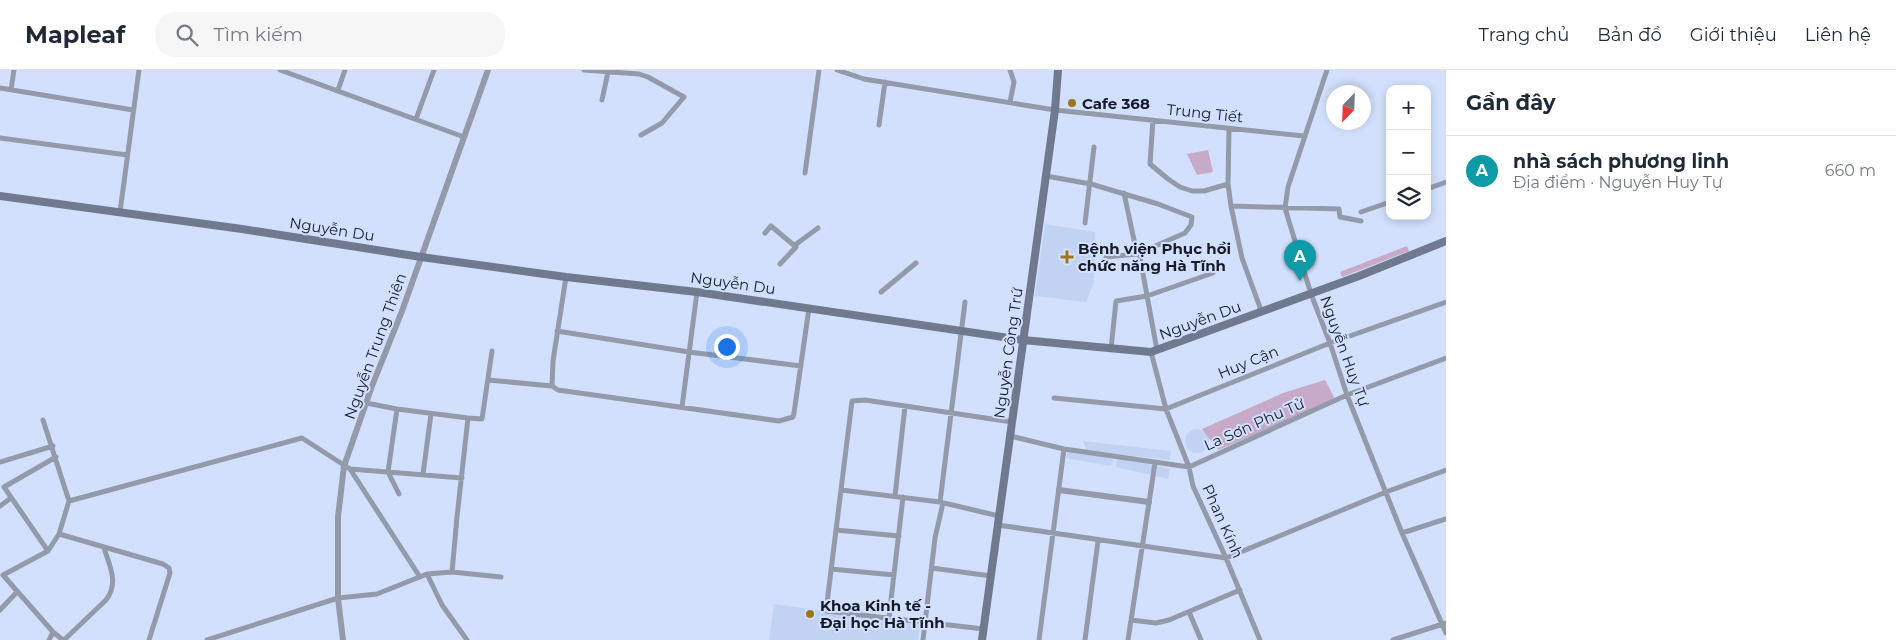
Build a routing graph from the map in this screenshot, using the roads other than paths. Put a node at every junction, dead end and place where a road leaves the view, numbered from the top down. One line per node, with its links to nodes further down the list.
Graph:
1 (14, 70): 16 (street)
2 (138, 70): 20 (street)
3 (280, 70): 17 (street)
4 (345, 70): 17 (street)
5 (434, 70): 22 (street)
6 (488, 70): 28 (street, Nguyễn Trung Thiên)
7 (584, 70): 13 (street)
8 (819, 70): 32 (street)
9 (838, 70): 14 (street, Trung Tiết)
10 (1010, 70): 19 (street)
11 (1058, 70): 21 (main road, Nguyễn Công Trứ)
12 (1328, 70): 27 (street, Nguyễn Huy Tự)
13 (608, 72): 18 (street); 26 (street)
14 (885, 82): 19 (street, Trung Tiết); 24 (street)
15 (0, 88): 16 (street)
16 (11, 90): 20 (street)
17 (338, 90): 22 (street)
18 (602, 100)
19 (1010, 102): 21 (street, Trung Tiết)
20 (133, 110): 31 (street)
21 (1055, 110): 23 (street, Trung Tiết); 33 (main road, Nguyễn Công Trứ)
22 (416, 118): 28 (street)
23 (1153, 120): 25 (street, Trung Tiết); 36 (street)
24 (879, 125)
25 (1229, 128): 27 (street, Trung Tiết); 36 (street)
26 (641, 135)
27 (1304, 136): 42 (street, Nguyễn Huy Tự)
28 (464, 137): 52 (street, Nguyễn Trung Thiên)
29 (0, 138): 31 (street)
30 (1094, 147): 35 (street)
31 (127, 155): 43 (street)
32 (805, 174)
33 (1046, 176): 35 (street); 68 (main road, Nguyễn Công Trứ)
34 (1446, 182): 37 (street)
35 (1091, 184): 38 (street); 46 (street)
36 (1228, 184): 41 (street)
37 (1431, 188)
38 (1124, 193): 51 (street, Phan Kính); 51 (street)
39 (0, 196): 43 (main road, Nguyễn Du)
40 (1386, 203): 44 (street)
41 (1231, 206): 42 (street); 65 (street)
42 (1285, 208): 45 (street); 60 (street, Nguyễn Huy Tự)
43 (120, 212): 52 (main road, Nguyễn Du)
44 (1361, 212)
45 (1361, 221)
46 (1085, 224)
47 (818, 228): 50 (street)
48 (765, 232): 50 (street)
49 (1446, 241): 60 (main road, Nguyễn Du)
50 (795, 244): 55 (street)
51 (1138, 253): 53 (street); 61 (street, Phan Kính)
52 (420, 257): 57 (main road, Nguyễn Du); 80 (street, Nguyễn Trung Thiên)
53 (1106, 257)
54 (916, 263): 59 (street)
55 (780, 264)
56 (1213, 273): 61 (street)
57 (566, 277): 58 (main road, Nguyễn Du); 67 (street)
58 (697, 292): 64 (main road, Nguyễn Du); 73 (street)
59 (881, 292)
60 (1311, 294): 65 (main road, Nguyễn Du); 69 (street, Nguyễn Huy Tự)
61 (1147, 296): 70 (street); 72 (street, Phan Kính)
62 (964, 302): 66 (street)
63 (1446, 302): 69 (street, Huy Cận)
64 (809, 308): 66 (main road, Nguyễn Du); 75 (street)
65 (1262, 313): 72 (main road, Nguyễn Du)
66 (960, 331): 68 (main road, Nguyễn Du); 85 (street)
67 (557, 332): 73 (street); 77 (street)
68 (1023, 340): 70 (main road, Nguyễn Du); 89 (main road, Nguyễn Công Trứ)
69 (1330, 343): 78 (street, Nguyễn Huy Tự); 84 (street, Huy Cận)
70 (1111, 349): 72 (main road, Nguyễn Du)
71 (492, 351): 76 (street)
72 (1154, 351): 84 (street, Phan Kính)
73 (689, 352): 75 (street); 82 (street)
74 (1446, 358): 78 (street, La Sơn Phu Tử)
75 (801, 366): 82 (street)
76 (488, 380): 77 (street); 87 (street)
77 (552, 386): 82 (street)
78 (1347, 396): 96 (street, La Sơn Phu Tử); 104 (street, Nguyễn Huy Tự)
79 (1054, 398): 84 (street, Huy Cận)
80 (366, 403): 83 (street); 97 (street, Nguyễn Trung Thiên)
81 (905, 406): 85 (street); 102 (street); 106 (street)
82 (682, 407)
83 (397, 409): 86 (street); 99 (street)
84 (1166, 409): 96 (street, Phan Kính)
85 (952, 413): 89 (street); 111 (street)
86 (431, 414): 87 (street); 100 (street)
87 (468, 418): 101 (street)
88 (43, 420): 91 (street)
89 (1012, 422): 90 (main road, Nguyễn Công Trứ)
90 (1010, 436): 92 (street); 113 (main road, Nguyễn Công Trứ)
91 (53, 446): 93 (street); 94 (street)
92 (1064, 449): 95 (street); 103 (street)
93 (56, 457): 108 (street); 109 (street)
94 (0, 462)
95 (1155, 463): 96 (street); 110 (street)
96 (1189, 467): 125 (street, Phan Kính)
97 (347, 468): 99 (street); 109 (street); 133 (street); 137 (street, Nguyễn Trung Thiên)
98 (1446, 470): 104 (street)
99 (388, 472): 100 (street); 105 (street)
100 (423, 474): 101 (street)
101 (462, 478): 128 (street)
102 (841, 490): 106 (street); 116 (street)
103 (1059, 490): 110 (street); 118 (street)
104 (1386, 492): 117 (street, Nguyễn Huy Tự); 125 (street)
105 (399, 494)
106 (895, 496): 107 (street)
107 (903, 497): 111 (street); 120 (street)
108 (11, 498): 112 (street); 124 (street)
109 (69, 501): 119 (street)
110 (1149, 502): 122 (street)
111 (941, 503): 113 (street); 126 (street)
112 (0, 506)
113 (999, 516): 115 (main road, Nguyễn Công Trứ)
114 (1446, 520): 117 (street)
115 (998, 525): 118 (street); 132 (main road, Nguyễn Công Trứ)
116 (836, 530): 120 (street); 127 (street)
117 (1402, 532): 143 (street, Nguyễn Huy Tự)
118 (1053, 533): 121 (street); 156 (street)
119 (59, 534): 123 (street); 124 (street)
120 (898, 536): 131 (street)
121 (1098, 540): 122 (street); 157 (street)
122 (1142, 546): 125 (street); 141 (street)
123 (104, 548): 149 (street); 150 (street)
124 (48, 551): 129 (street)
125 (1226, 558): 135 (street, Phan Kính)
126 (932, 568): 132 (street); 142 (street)
127 (831, 569): 131 (street); 140 (street)
128 (452, 572): 130 (street); 134 (street)
129 (1, 574): 136 (street)
130 (427, 574): 133 (street); 153 (street)
131 (894, 576): 140 (street)
132 (991, 576): 144 (main road, Nguyễn Công Trứ)
133 (420, 577): 137 (street)
134 (501, 577)
135 (1240, 590): 139 (street); 160 (street, Phan Kính)
136 (17, 592): 138 (street); 145 (street)
137 (338, 598): 147 (street); 152 (street, Nguyễn Trung Thiên)
138 (0, 610)
139 (1189, 612): 141 (street); 159 (street)
140 (889, 617): 142 (street)
141 (1131, 620): 158 (street)
142 (925, 622): 144 (street); 154 (street)
143 (1444, 624): 146 (street, Nguyễn Huy Tự); 161 (street)
144 (984, 629): 155 (main road, Nguyễn Công Trứ)
145 (53, 632): 148 (street); 149 (street)
146 (1446, 633)
147 (218, 638): 151 (street)
148 (49, 640)
149 (63, 640)
150 (149, 640)
151 (206, 640)
152 (343, 640)
153 (467, 640)
154 (924, 640)
155 (982, 640)
156 (1039, 640)
157 (1085, 640)
158 (1128, 640)
159 (1201, 640)
160 (1260, 640)
161 (1393, 640)

